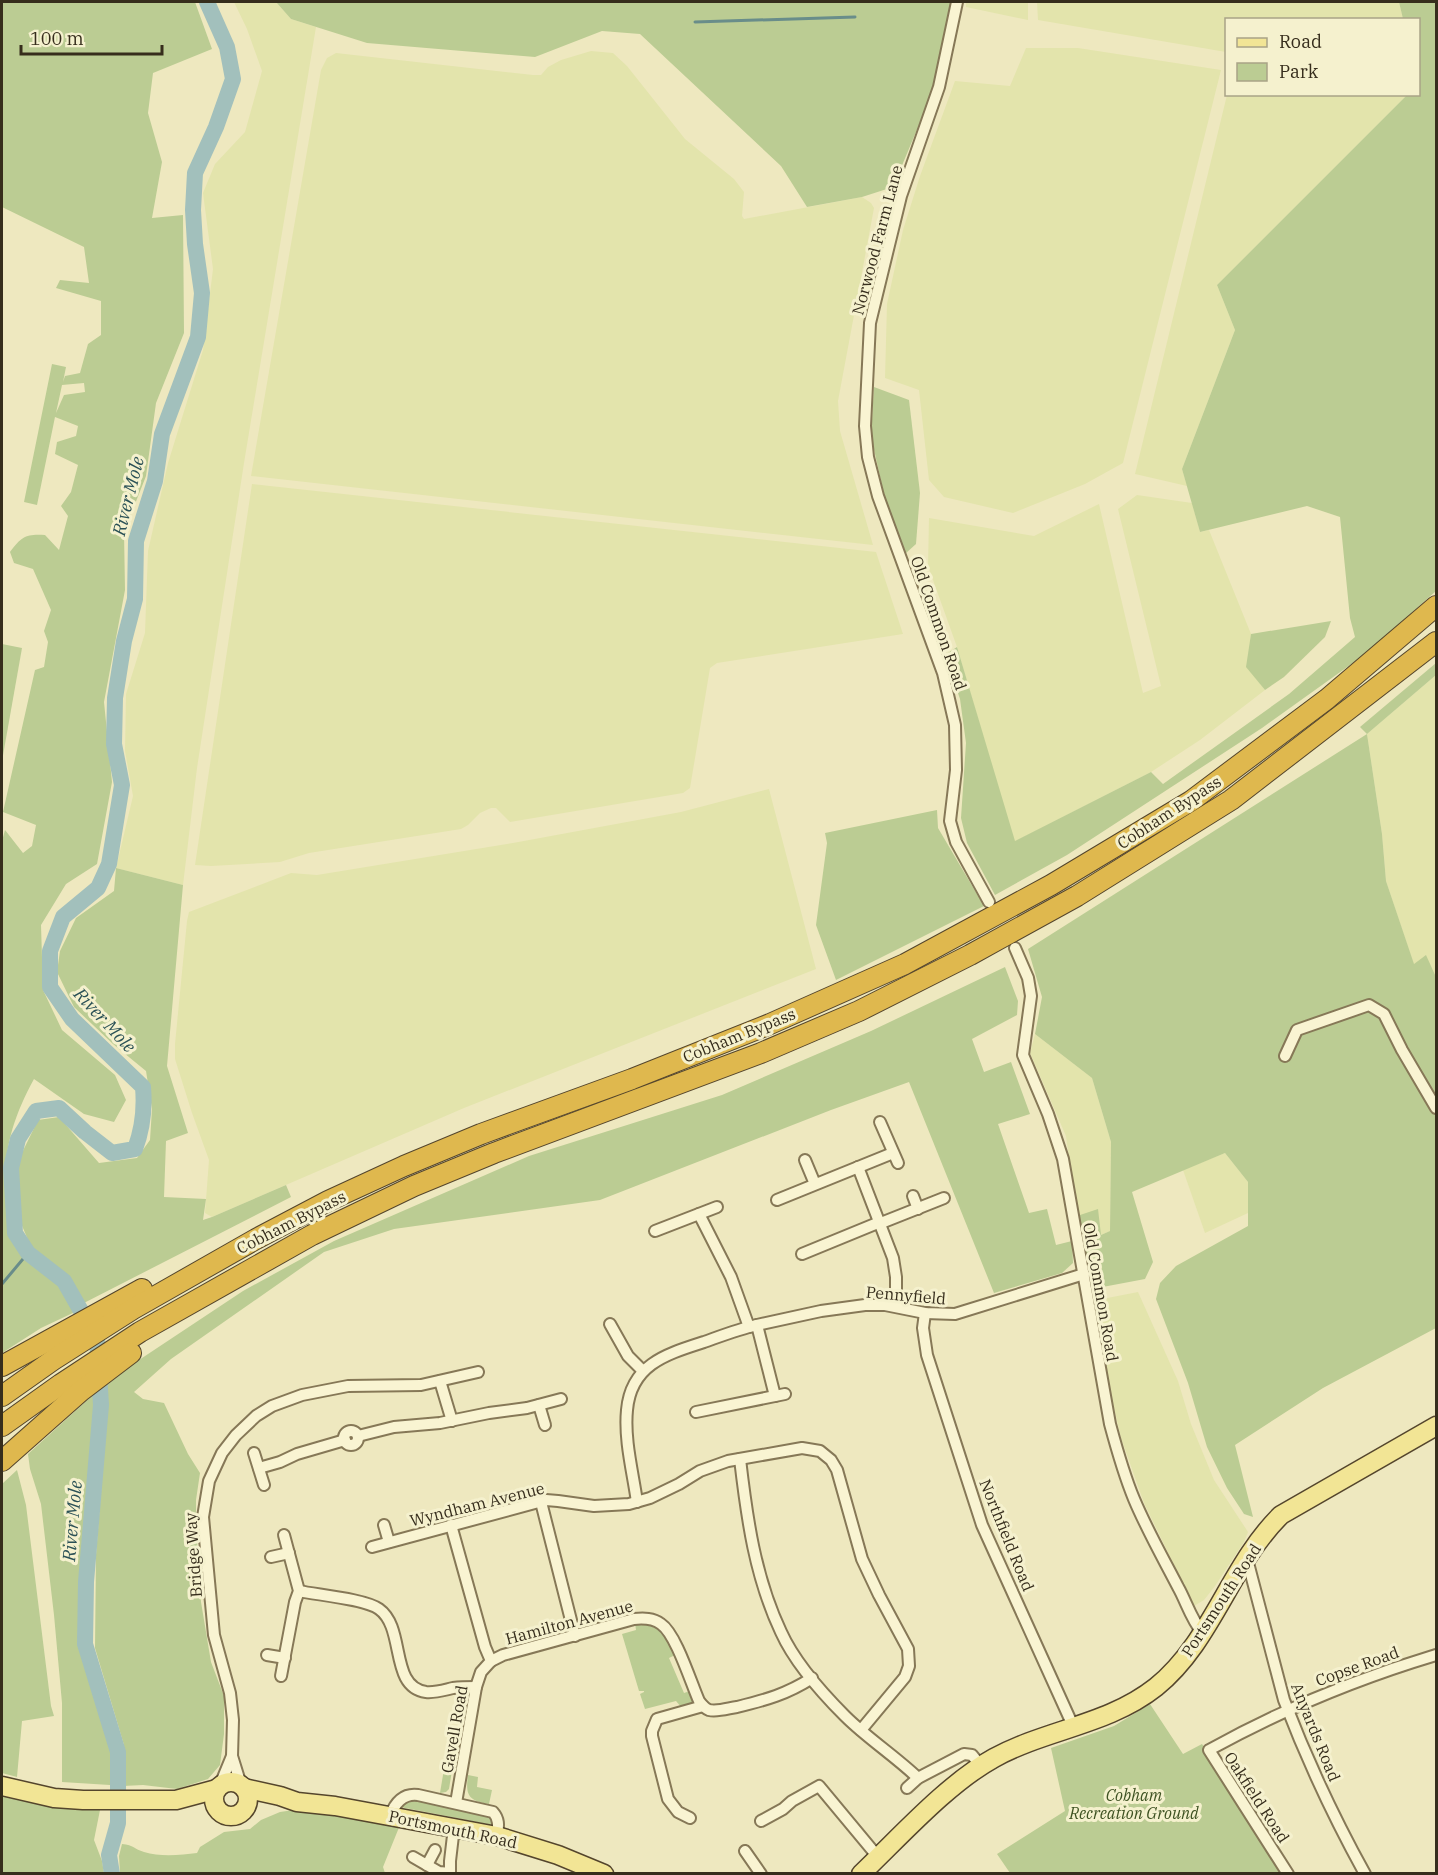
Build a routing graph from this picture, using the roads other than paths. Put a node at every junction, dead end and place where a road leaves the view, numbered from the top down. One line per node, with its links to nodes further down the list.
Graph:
1 (957, 2): 2 (street, Norwood Farm Lane)
2 (868, 457): 5 (street, Old Common Road)
3 (1437, 606): 25 (highway, Cobham Bypass)
4 (1437, 642): 30 (highway, Cobham Bypass)
5 (989, 902)
6 (1015, 948): 24 (street, Old Common Road)
7 (1285, 1056): 8 (street)
8 (1437, 1108)
9 (880, 1122): 10 (street)
10 (893, 1153): 12 (street); 13 (street)
11 (805, 1160): 14 (street)
12 (898, 1164)
13 (858, 1167): 14 (street); 21 (street)
14 (815, 1184): 17 (street)
15 (913, 1196): 19 (street)
16 (944, 1198): 19 (street)
17 (777, 1200)
18 (717, 1207): 20 (street)
19 (918, 1209): 21 (street)
20 (699, 1214): 22 (street); 29 (street)
21 (880, 1223): 23 (street); 26 (street)
22 (655, 1231)
23 (802, 1254)
24 (1084, 1275): 27 (street, Pennyfield); 61 (street, Old Common Road)
25 (130, 1303): 31 (highway); 35 (highway, Cobham Bypass)
26 (896, 1306): 27 (street, Pennyfield); 29 (street, Pennyfield)
27 (925, 1313): 72 (street, Northfield Road)
28 (610, 1323): 32 (street)
29 (753, 1326): 32 (street, Pennyfield); 38 (street)
30 (143, 1337): 41 (highway, Cobham Bypass); 45 (highway)
31 (2, 1366)
32 (643, 1371): 49 (street)
33 (478, 1372): 34 (street, Bridge Way)
34 (440, 1381): 39 (street); 74 (street, Bridge Way)
35 (2, 1396)
36 (561, 1399): 37 (street)
37 (539, 1405): 39 (street); 40 (street)
38 (696, 1412)
39 (452, 1421): 46 (street)
40 (545, 1425)
41 (2, 1426)
42 (1437, 1426): 57 (main road, Portsmouth Road)
43 (254, 1452): 46 (street)
44 (740, 1459): 49 (street, Wyndham Avenue); 68 (street); 73 (street, Wyndham Avenue)
45 (2, 1461)
46 (259, 1468): 47 (street)
47 (264, 1485)
48 (541, 1502): 49 (street, Wyndham Avenue); 51 (street, Wyndham Avenue); 62 (street)
49 (637, 1502)
50 (384, 1525): 53 (street)
51 (451, 1525): 53 (street, Wyndham Avenue); 66 (street)
52 (284, 1535): 55 (street)
53 (389, 1542): 54 (street, Wyndham Avenue)
54 (372, 1547)
55 (289, 1553): 56 (street); 59 (street)
56 (271, 1557)
57 (1247, 1558): 58 (main road, Portsmouth Road); 60 (street, Anyards Road)
58 (1232, 1584): 60 (street); 61 (main road, Portsmouth Road)
59 (299, 1592): 65 (street); 69 (street)
60 (1256, 1594): 71 (street, Anyards Road)
61 (1202, 1632): 72 (main road, Portsmouth Road)
62 (575, 1636): 66 (street, Hamilton Avenue); 70 (street, Hamilton Avenue)
63 (267, 1654): 65 (street)
64 (1437, 1655): 71 (street, Copse Road)
65 (285, 1658): 67 (street)
66 (491, 1661): 69 (street, Gavell Road)
67 (282, 1676)
68 (812, 1678): 70 (street); 73 (street)
69 (476, 1687): 83 (street, Gavell Road)
70 (703, 1706): 87 (street)
71 (1288, 1709): 100 (street, Oakfield Road); 101 (street, Anyards Road)
72 (1074, 1728): 75 (main road, Portsmouth Road)
73 (861, 1730): 76 (street)
74 (231, 1756): 78 (street, Bridge Way); 79 (street, Bridge Way)
75 (981, 1766): 76 (street); 94 (main road, Portsmouth Road)
76 (918, 1778): 80 (street)
77 (2, 1786): 81 (main road)
78 (242, 1786): 79 (main road); 82 (main road, Portsmouth Road); 84 (main road)
79 (218, 1787): 81 (main road); 85 (main road)
80 (907, 1788)
81 (176, 1800): 85 (main road)
82 (297, 1802): 84 (main road, Portsmouth Road); 86 (main road, Portsmouth Road)
83 (456, 1803): 86 (street); 90 (street)
84 (244, 1809): 85 (main road)
85 (217, 1810)
86 (390, 1816): 89 (main road, Portsmouth Road)
87 (690, 1818)
88 (761, 1821): 94 (street)
89 (454, 1827): 90 (main road, Portsmouth Road); 96 (street)
90 (496, 1836): 97 (main road, Portsmouth Road)
91 (435, 1850): 95 (street)
92 (745, 1851): 98 (street)
93 (413, 1857): 95 (street)
94 (878, 1857): 99 (main road, Portsmouth Road)
95 (427, 1865): 96 (street)
96 (450, 1873)
97 (604, 1874)
98 (761, 1874)
99 (861, 1874)
100 (1288, 1874)
101 (1365, 1874)

